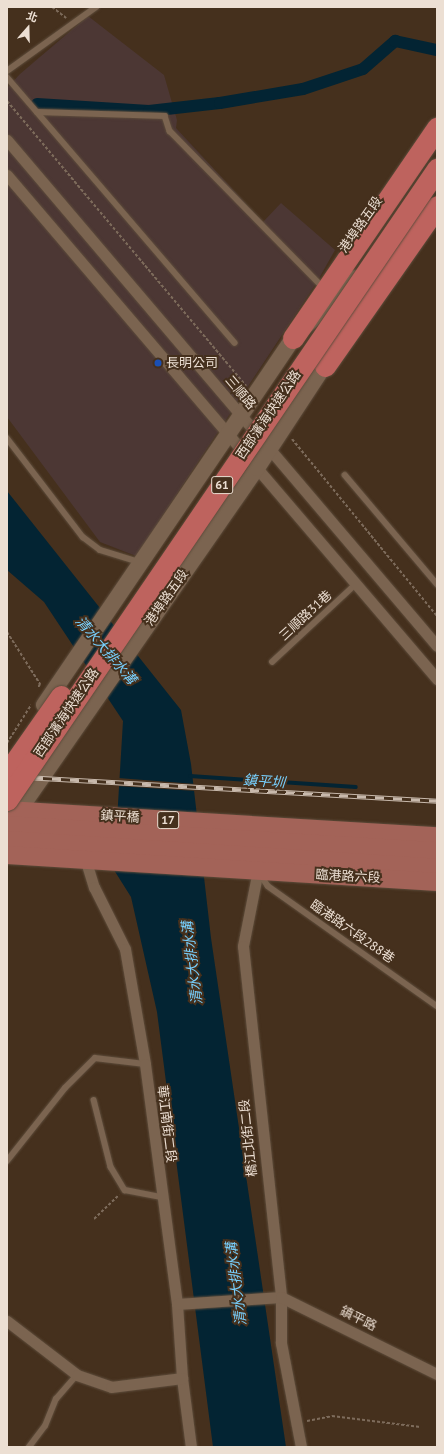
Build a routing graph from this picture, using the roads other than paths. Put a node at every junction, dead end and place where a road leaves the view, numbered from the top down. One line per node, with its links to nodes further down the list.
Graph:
1 (96, 7): 2 (lane)
2 (7, 71)
3 (7, 77): 4 (lane)
4 (37, 112): 15 (lane); 17 (lane)
5 (437, 116): 15 (street, 港埠路五段)
6 (437, 128): 16 (highway)
7 (7, 140): 19 (street, 三順路)
8 (437, 153): 32 (highway, 西部濱海快速公路 / 61, bridge)
9 (437, 169): 33 (highway, 西部濱海快速公路 / 61, bridge)
10 (7, 175): 20 (street)
11 (437, 177): 14 (street, 港埠路五段)
12 (437, 206): 18 (highway)
13 (437, 217): 18 (street, 港埠路五段)
14 (393, 242): 16 (street, 港埠路五段); 18 (street, 港埠路五段)
15 (320, 284): 16 (street, 港埠路五段)
16 (293, 338): 19 (street, 港埠路五段)
17 (235, 343)
18 (325, 366): 22 (street, 港埠路五段)
19 (241, 416): 20 (street, 港埠路五段); 22 (street, 三順路)
20 (229, 435): 23 (street); 25 (street, 港埠路五段)
21 (7, 438): 25 (lane)
22 (269, 448): 23 (street, 港埠路五段); 28 (street, 三順路)
23 (257, 468): 27 (street); 33 (street, 港埠路五段)
24 (345, 476): 26 (lane)
25 (141, 563): 31 (street, 港埠路五段)
26 (437, 584)
27 (355, 585): 29 (lane, 三順路31巷); 30 (street)
28 (437, 646)
29 (272, 662)
30 (437, 679)
31 (7, 759)
32 (7, 773)
33 (9, 820): 35 (main road, 17)
34 (437, 836): 36 (main road, 17)
35 (80, 838): 36 (main road, 鎮平橋 / 17); 36 (main road, 17); 38 (main road, 17); 42 (street, 華江南街二段)
36 (260, 849): 37 (main road, 17); 39 (main road, 臨港路六段 / 17); 40 (main road, 臨港路六段 / 17); 41 (lane, 臨港路六段288巷); 46 (street, 橋江北街二段)
37 (437, 851)
38 (7, 855)
39 (437, 868)
40 (437, 882)
41 (437, 1006)
42 (145, 1064): 44 (lane); 45 (street, 華江南街二段)
43 (94, 1100): 45 (lane)
44 (7, 1161)
45 (161, 1198): 47 (street, 華江南街二段)
46 (281, 1297): 47 (street); 49 (street, 鎮平路); 54 (street, 橋江北街二段)
47 (181, 1305): 51 (street, 華江南街二段)
48 (7, 1321): 50 (street)
49 (437, 1374)
50 (77, 1375): 51 (street); 52 (lane)
51 (182, 1378): 53 (street, 華江南街二段)
52 (29, 1447)
53 (191, 1447)
54 (301, 1447)

